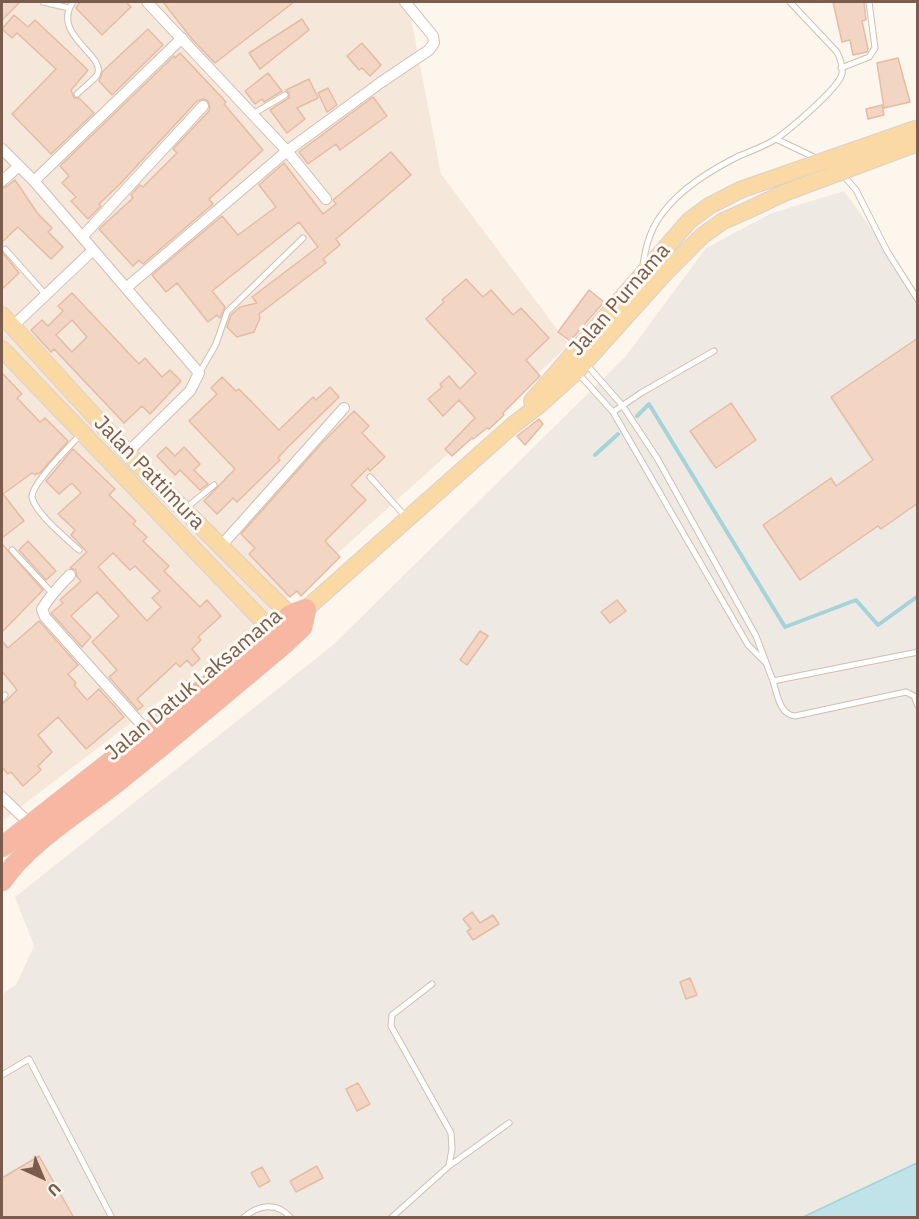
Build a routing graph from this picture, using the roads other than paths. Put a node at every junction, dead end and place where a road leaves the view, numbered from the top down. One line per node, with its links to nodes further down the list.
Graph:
1 (43, 2): 7 (lane)
2 (73, 2): 7 (lane)
3 (147, 2): 8 (street)
4 (405, 2): 18 (street)
5 (790, 2): 9 (lane)
6 (869, 2): 9 (lane)
7 (69, 8): 10 (lane)
8 (182, 38): 13 (street); 21 (street)
9 (841, 68): 15 (lane)
10 (77, 94)
11 (285, 95): 13 (lane)
12 (203, 106): 23 (street)
13 (253, 114): 18 (street)
14 (918, 128): 27 (main road, Jalan Purnama, bridge)
15 (776, 139): 27 (lane); 30 (lane)
16 (918, 143): 34 (main road, Jalan Purnama, bridge)
17 (2, 148): 19 (street)
18 (287, 151): 22 (street); 28 (street)
19 (19, 166): 20 (street); 21 (street)
20 (2, 181)
21 (34, 181): 23 (street)
22 (326, 199)
23 (83, 236): 26 (street)
24 (303, 238): 35 (lane)
25 (5, 249): 29 (lane)
26 (93, 250): 28 (street); 29 (street)
27 (642, 273): 34 (main road, Jalan Purnama)
28 (126, 288): 35 (street)
29 (46, 296): 31 (street)
30 (918, 300)
31 (7, 320): 40 (main road, Jalan Pattimura)
32 (2, 349): 39 (main road, Jalan Pattimura)
33 (714, 351): 36 (lane)
34 (576, 362): 36 (lane); 38 (lane); 46 (main road, Jalan Purnama)
35 (199, 373): 40 (street)
36 (622, 405): 38 (lane); 41 (lane)
37 (344, 408): 47 (street)
38 (613, 412): 43 (lane)
39 (82, 433): 49 (lane); 55 (main road, Jalan Pattimura)
40 (128, 452): 45 (main road, Jalan Pattimura)
41 (665, 474): 43 (lane); 51 (lane)
42 (370, 477): 46 (lane)
43 (653, 480): 52 (lane)
44 (214, 485): 45 (lane)
45 (185, 509): 47 (main road, Jalan Pattimura)
46 (408, 520): 54 (main road, Jalan Purnama)
47 (220, 547): 54 (main road, Jalan Pattimura)
48 (12, 550): 53 (lane)
49 (79, 550)
50 (70, 575): 53 (street)
51 (722, 576): 52 (lane); 57 (lane)
52 (710, 582): 57 (lane)
53 (52, 593): 60 (street)
54 (299, 617): 55 (highway, Jalan Datuk Laksamana)
55 (278, 637): 60 (highway, Jalan Datuk Laksamana); 64 (highway, Jalan Datuk Laksamana)
56 (918, 652): 58 (lane)
57 (767, 664): 58 (lane)
58 (773, 681): 59 (lane)
59 (918, 706)
60 (148, 732): 62 (highway, Jalan Datuk Laksamana)
61 (2, 797): 62 (street)
62 (30, 824): 63 (highway, Jalan Datuk Laksamana)
63 (2, 847)
64 (2, 881)
65 (432, 984): 68 (lane)
66 (2, 1075): 69 (lane)
67 (509, 1123): 68 (lane)
68 (449, 1166): 72 (lane)
69 (112, 1218)
70 (243, 1218): 71 (lane)
71 (291, 1218)
72 (391, 1218)

